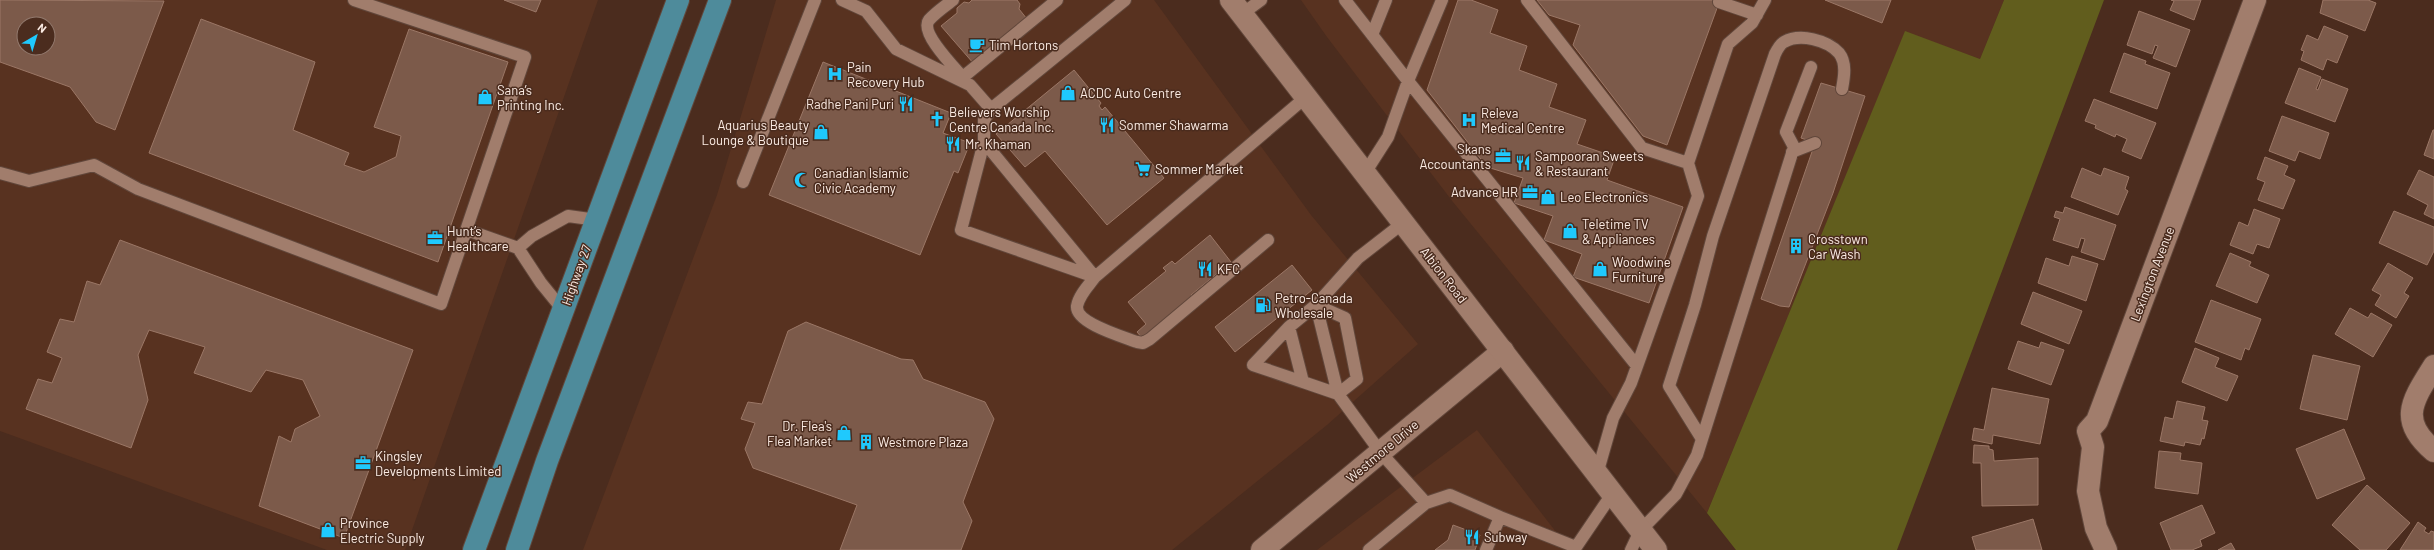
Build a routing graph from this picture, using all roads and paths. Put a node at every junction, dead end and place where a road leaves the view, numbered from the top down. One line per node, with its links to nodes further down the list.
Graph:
1 (354, 0): 35 (lane)
2 (678, 0): 33 (main road, Highway 27)
3 (720, 0): 57 (main road)
4 (815, 0): 32 (lane)
5 (842, 0): 21 (lane)
6 (952, 0): 21 (lane)
7 (1057, 0): 21 (lane)
8 (1124, 0): 25 (lane)
9 (1261, 0): 17 (lane)
10 (1346, 0): 19 (lane)
11 (1386, 0): 19 (lane)
12 (1442, 0): 22 (lane)
13 (1527, 0): 29 (lane)
14 (1765, 0): 18 (lane)
15 (2255, 0): 63 (street, Lexington Avenue)
16 (1719, 2): 18 (lane)
17 (1236, 7): 24 (street, Albion Road)
18 (1757, 15): 29 (lane)
19 (1372, 35): 22 (lane)
20 (1811, 67): 28 (lane)
21 (966, 81): 25 (lane)
22 (1408, 82): 31 (lane); 43 (lane)
23 (1842, 89): 47 (lane)
24 (1306, 97): 31 (street, Albion Road); 38 (lane)
25 (991, 109): 26 (lane)
26 (984, 142): 38 (lane); 38 (lane)
27 (1815, 143): 28 (lane)
28 (1792, 152): 47 (lane)
29 (1688, 164): 43 (lane)
30 (0, 173): 35 (lane)
31 (1365, 173): 34 (street, Albion Road)
32 (743, 182)
33 (597, 220): 37 (lane); 40 (main road, Highway 27)
34 (1403, 223): 39 (lane); 42 (street, Albion Road)
35 (466, 230): 37 (lane)
36 (1268, 240): 38 (lane)
37 (518, 248): 40 (lane)
38 (1095, 277)
39 (1316, 305): 41 (lane); 46 (lane); 46 (lane)
40 (563, 310): 56 (main road, Highway 27)
41 (1289, 327): 45 (lane); 45 (lane)
42 (1503, 352): 49 (street, Westmore Drive); 50 (street, Albion Road)
43 (1638, 366): 50 (lane)
44 (2434, 366): 48 (street)
45 (1303, 382): 46 (lane)
46 (1338, 394): 49 (lane)
47 (1702, 439): 54 (lane)
48 (2434, 451)
49 (1381, 453): 52 (lane); 58 (street, Westmore Drive)
50 (1597, 474): 51 (street, Albion Road)
51 (1612, 494): 54 (street, Albion Road); 55 (lane)
52 (1426, 503): 53 (lane); 59 (lane)
53 (1500, 517): 55 (lane); 60 (lane)
54 (1640, 531): 61 (lane); 62 (street, Albion Road)
55 (1575, 548)
56 (474, 550)
57 (516, 550)
58 (1262, 550)
59 (1369, 550)
60 (1486, 550)
61 (1630, 550)
62 (1656, 550)
63 (2106, 550)

